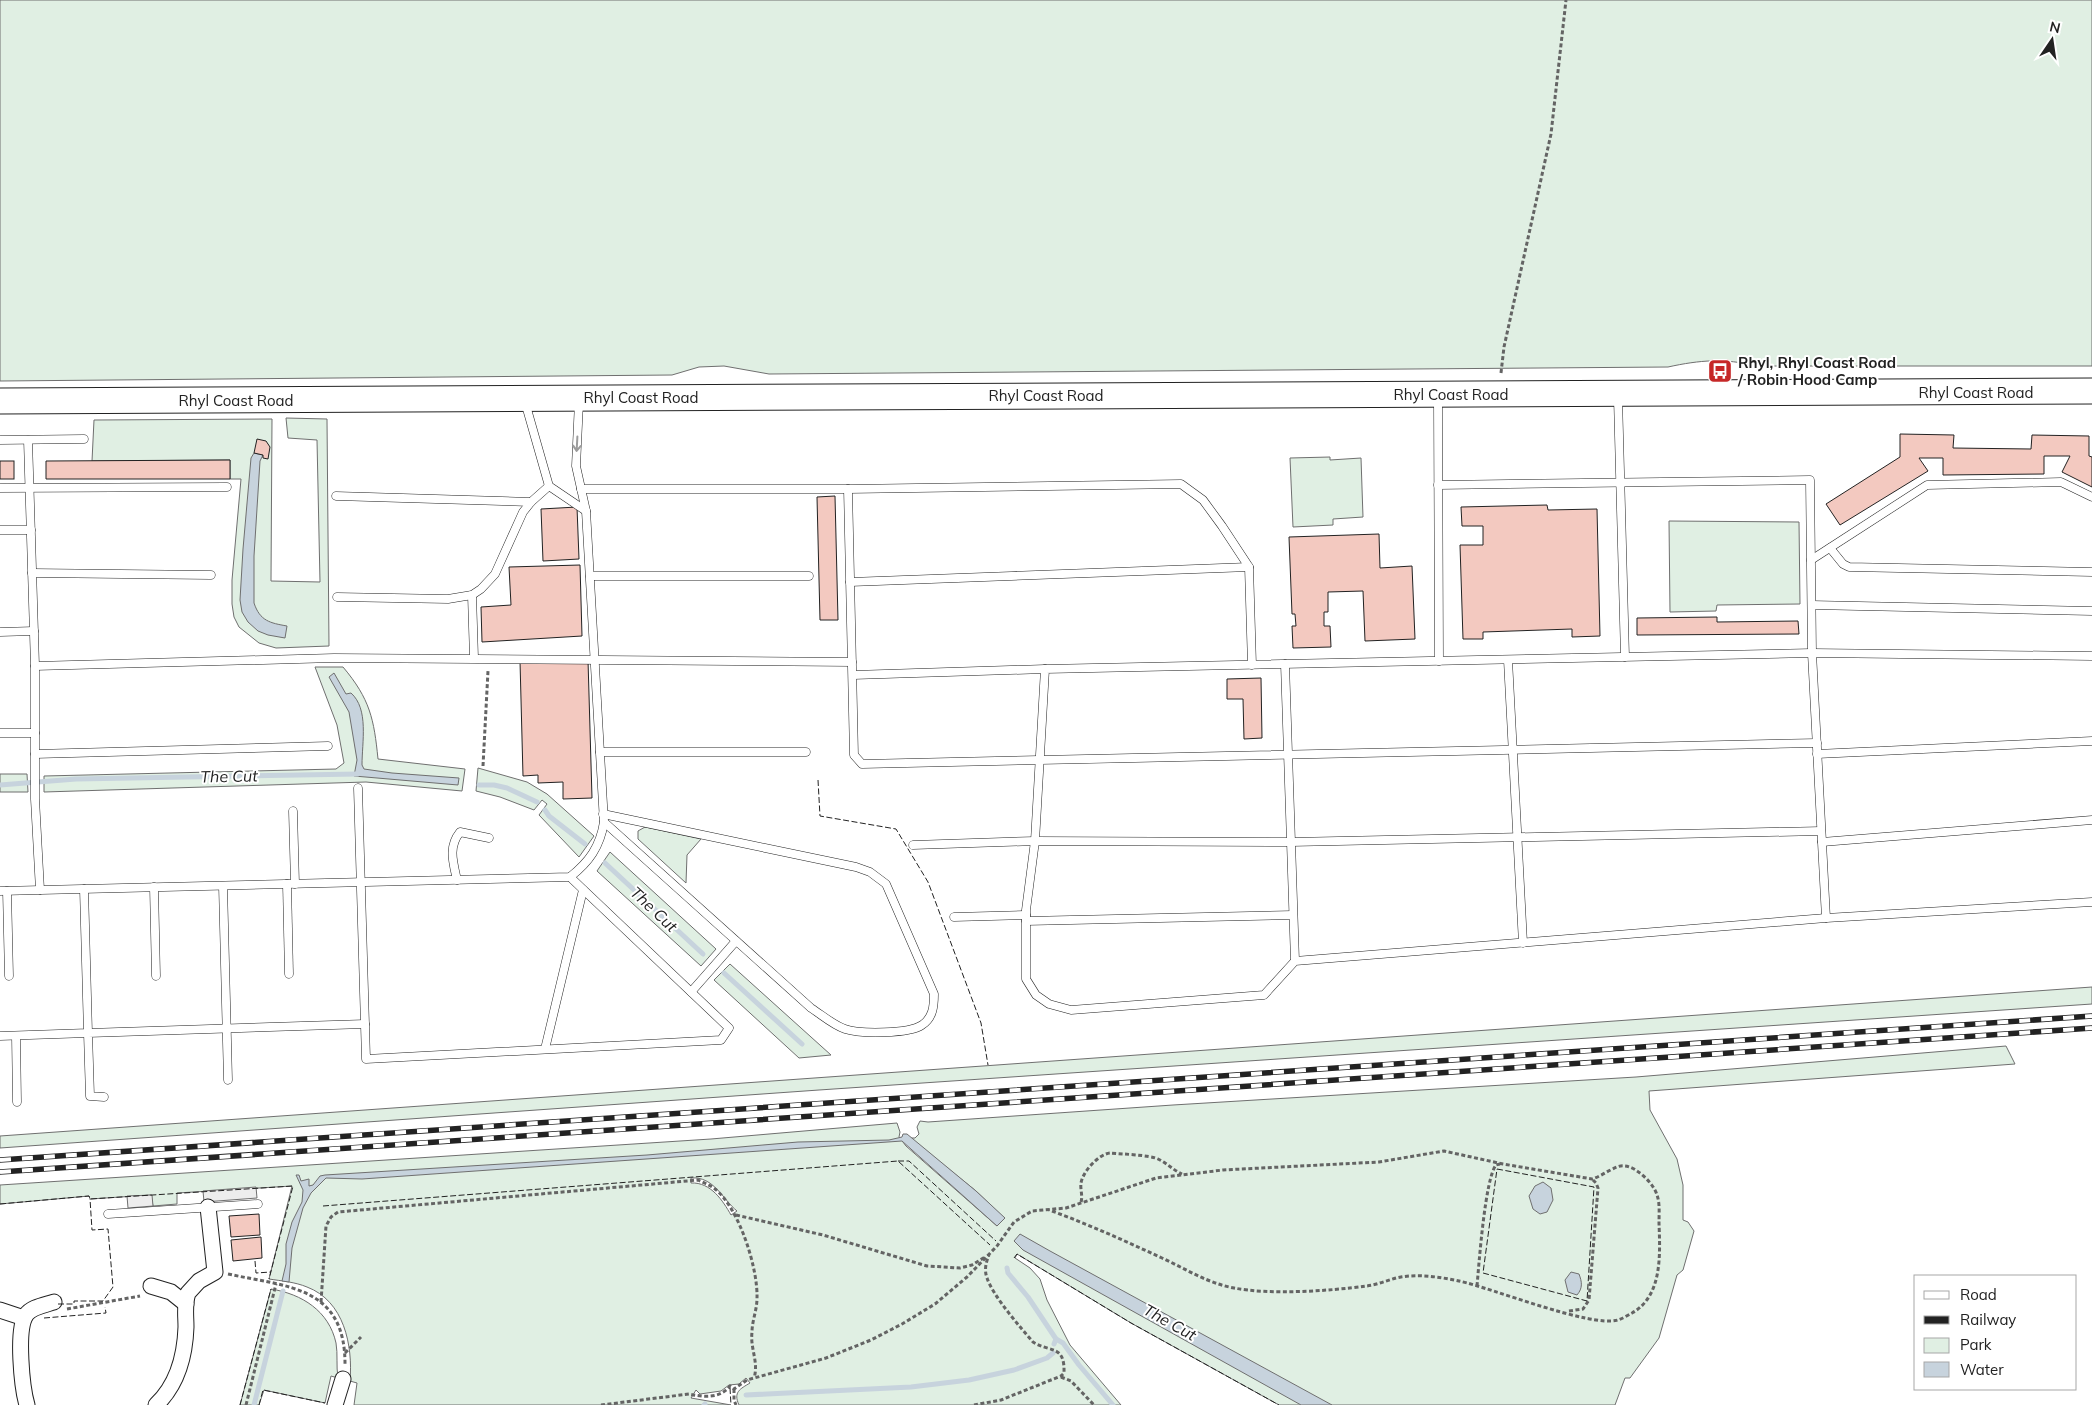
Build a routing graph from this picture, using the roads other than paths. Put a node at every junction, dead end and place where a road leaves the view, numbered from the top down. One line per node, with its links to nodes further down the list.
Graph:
1 (2092, 391): 2 (main road, Rhyl Coast Road)
2 (1618, 393): 3 (main road, Rhyl Coast Road); 10 (lane)
3 (1438, 394): 5 (main road, Rhyl Coast Road); 11 (lane)
4 (524, 398): 5 (main road, Rhyl Coast Road); 6 (main road, Rhyl Coast Road); 13 (lane)
5 (579, 398): 16 (lane, one-way to 16)
6 (0, 401)
7 (0, 440): 8 (lane)
8 (28, 440): 9 (lane); 15 (lane)
9 (84, 440)
10 (1620, 483): 11 (lane); 25 (lane); 41 (lane)
11 (1438, 485): 45 (lane)
12 (226, 486): 15 (lane)
13 (549, 486): 20 (lane); 21 (lane)
14 (0, 488): 15 (lane)
15 (30, 488): 23 (lane)
16 (581, 489): 17 (lane); 21 (lane)
17 (848, 489): 26 (lane); 32 (lane)
18 (336, 496): 20 (lane)
19 (2092, 497): 24 (lane)
20 (531, 502): 33 (lane)
21 (586, 511): 30 (lane)
22 (0, 530): 23 (lane)
23 (31, 530): 28 (lane)
24 (1830, 548): 25 (lane); 27 (lane)
25 (1811, 560): 35 (lane)
26 (1249, 567): 32 (lane); 48 (lane)
27 (2092, 572)
28 (32, 573): 29 (lane); 38 (lane)
29 (211, 575)
30 (590, 576): 31 (lane); 43 (lane)
31 (809, 576)
32 (850, 582): 46 (lane)
33 (472, 595): 34 (lane); 42 (lane)
34 (337, 597)
35 (1812, 605): 36 (lane); 39 (lane)
36 (2092, 611)
37 (0, 632): 38 (lane)
38 (34, 632): 49 (lane)
39 (1812, 653): 40 (lane); 41 (lane); 55 (lane)
40 (2092, 656)
41 (1625, 657): 44 (lane)
42 (474, 658): 43 (lane); 49 (lane)
43 (594, 658): 46 (lane); 58 (lane)
44 (1508, 660): 45 (lane); 57 (lane)
45 (1439, 661): 47 (lane)
46 (852, 662): 51 (lane)
47 (1285, 664): 48 (lane); 62 (lane)
48 (1252, 665): 50 (lane)
49 (35, 666): 53 (lane)
50 (1045, 669): 51 (lane); 63 (lane)
51 (852, 674): 63 (lane)
52 (0, 733): 53 (lane)
53 (35, 733): 60 (lane)
54 (2092, 741): 61 (lane)
55 (1817, 743): 57 (lane); 61 (lane)
56 (328, 746): 60 (lane)
57 (1512, 750): 62 (lane); 69 (lane)
58 (600, 752): 59 (lane); 66 (lane)
59 (806, 752)
60 (35, 754): 82 (lane)
61 (1817, 754): 68 (lane)
62 (1288, 755): 63 (lane); 72 (lane)
63 (1040, 761): 71 (lane)
64 (358, 788): 77 (lane)
65 (292, 811): 78 (lane)
66 (604, 818): 75 (lane); 90 (lane); 90 (lane)
67 (2092, 820): 73 (lane)
68 (1821, 831): 69 (lane); 73 (lane)
69 (1517, 837): 72 (lane); 91 (lane)
70 (489, 838): 76 (lane)
71 (1035, 841): 72 (lane); 74 (lane); 88 (lane)
72 (1291, 842): 86 (lane)
73 (1822, 842): 89 (lane)
74 (913, 845)
75 (570, 878): 76 (lane); 83 (lane)
76 (457, 880): 77 (lane)
77 (361, 882): 78 (lane); 97 (lane)
78 (291, 884): 79 (lane); 93 (lane)
79 (223, 886): 80 (lane); 98 (lane)
80 (154, 887): 81 (lane); 95 (lane)
81 (84, 889): 82 (lane); 99 (lane)
82 (40, 890): 84 (lane)
83 (583, 890): 96 (lane); 102 (lane)
84 (3, 891): 94 (lane)
85 (2092, 902): 89 (lane)
86 (1293, 915): 88 (lane); 92 (lane)
87 (954, 916): 88 (lane)
88 (1026, 918): 92 (lane)
89 (1826, 918): 91 (lane)
90 (736, 941): 96 (lane)
91 (1523, 943): 92 (lane)
92 (1295, 962)
93 (289, 974)
94 (9, 976)
95 (156, 976)
96 (691, 992): 102 (lane)
97 (365, 1024): 98 (lane); 102 (lane)
98 (227, 1029): 99 (lane); 103 (lane)
99 (88, 1033): 101 (lane); 104 (lane)
100 (0, 1036): 101 (lane)
101 (16, 1036): 105 (lane)
102 (545, 1049)
103 (228, 1080)
104 (104, 1097)
105 (17, 1102)
106 (258, 1204): 107 (lane)
107 (208, 1207): 108 (lane); 111 (street)
108 (108, 1214)
109 (151, 1286): 111 (street)
110 (54, 1302): 113 (street)
111 (186, 1304): 116 (street)
112 (0, 1310): 113 (street)
113 (24, 1318): 115 (street)
114 (343, 1379): 117 (street)
115 (27, 1405)
116 (156, 1405)
117 (335, 1405)

